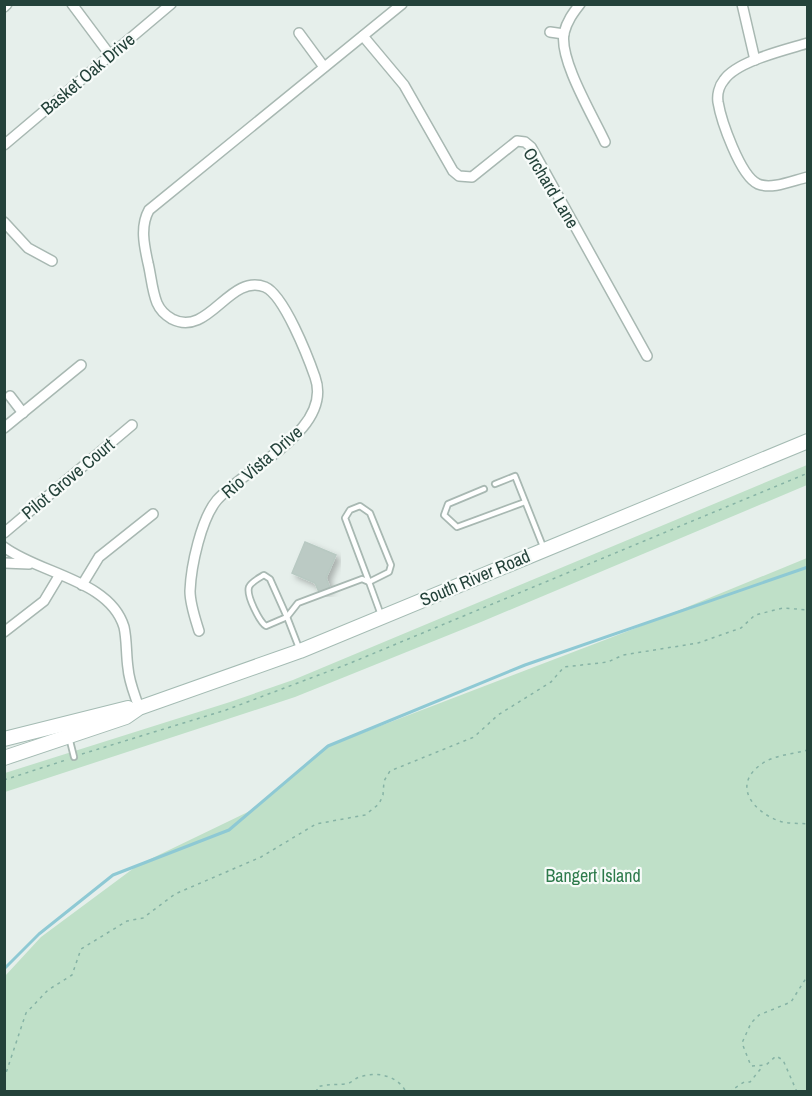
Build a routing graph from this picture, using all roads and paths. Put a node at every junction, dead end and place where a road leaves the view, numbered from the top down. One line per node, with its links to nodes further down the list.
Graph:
1 (72, 4): 11 (street)
2 (171, 4): 11 (street, Basket Oak Drive)
3 (402, 4): 9 (street, Rio Vista Drive)
4 (580, 4): 8 (street)
5 (742, 4): 12 (street)
6 (550, 32): 8 (street)
7 (299, 33): 13 (street)
8 (564, 34): 14 (street)
9 (363, 36): 13 (street, Rio Vista Drive); 19 (street, Orchard Lane)
10 (807, 43): 12 (street)
11 (110, 55): 15 (street, Basket Oak Drive)
12 (755, 60): 16 (street)
13 (324, 67): 42 (street, Rio Vista Drive)
14 (605, 142)
15 (4, 145)
16 (807, 177)
17 (4, 222): 18 (street)
18 (52, 261)
19 (647, 356)
20 (81, 365): 22 (street)
21 (10, 396): 22 (street)
22 (23, 413): 24 (street)
23 (132, 425): 31 (street, Pilot Grove Court)
24 (4, 428)
25 (807, 441): 33 (main road, South River Road)
26 (807, 473): 52 (path)
27 (495, 484): 29 (lane)
28 (484, 489): 29 (lane)
29 (525, 502): 33 (lane)
30 (153, 514): 38 (street)
31 (4, 533)
32 (4, 547): 35 (street)
33 (544, 549): 41 (main road, South River Road)
34 (4, 563): 35 (street)
35 (31, 564): 36 (street)
36 (59, 576): 38 (street); 43 (street)
37 (369, 582): 37 (lane); 40 (lane); 41 (lane)
38 (82, 585): 45 (street)
39 (807, 610): 58 (path)
40 (287, 617): 40 (lane); 44 (lane)
41 (382, 618): 44 (main road, South River Road)
42 (199, 631)
43 (4, 632)
44 (300, 651): 45 (main road, South River Road)
45 (139, 708): 48 (main road, South River Road)
46 (4, 729): 47 (main road)
47 (35, 730): 48 (main road, South River Road); 49 (main road, South River Road)
48 (67, 731): 51 (main road); 52 (lane); 53 (main road, South River Road)
49 (4, 739)
50 (807, 750): 55 (path)
51 (4, 751)
52 (74, 757): 54 (path)
53 (4, 758)
54 (4, 780)
55 (807, 824)
56 (807, 975): 57 (path)
57 (766, 1065): 61 (path); 62 (path)
58 (4, 1079)
59 (317, 1092): 60 (path)
60 (406, 1092)
61 (729, 1092)
62 (797, 1092)

